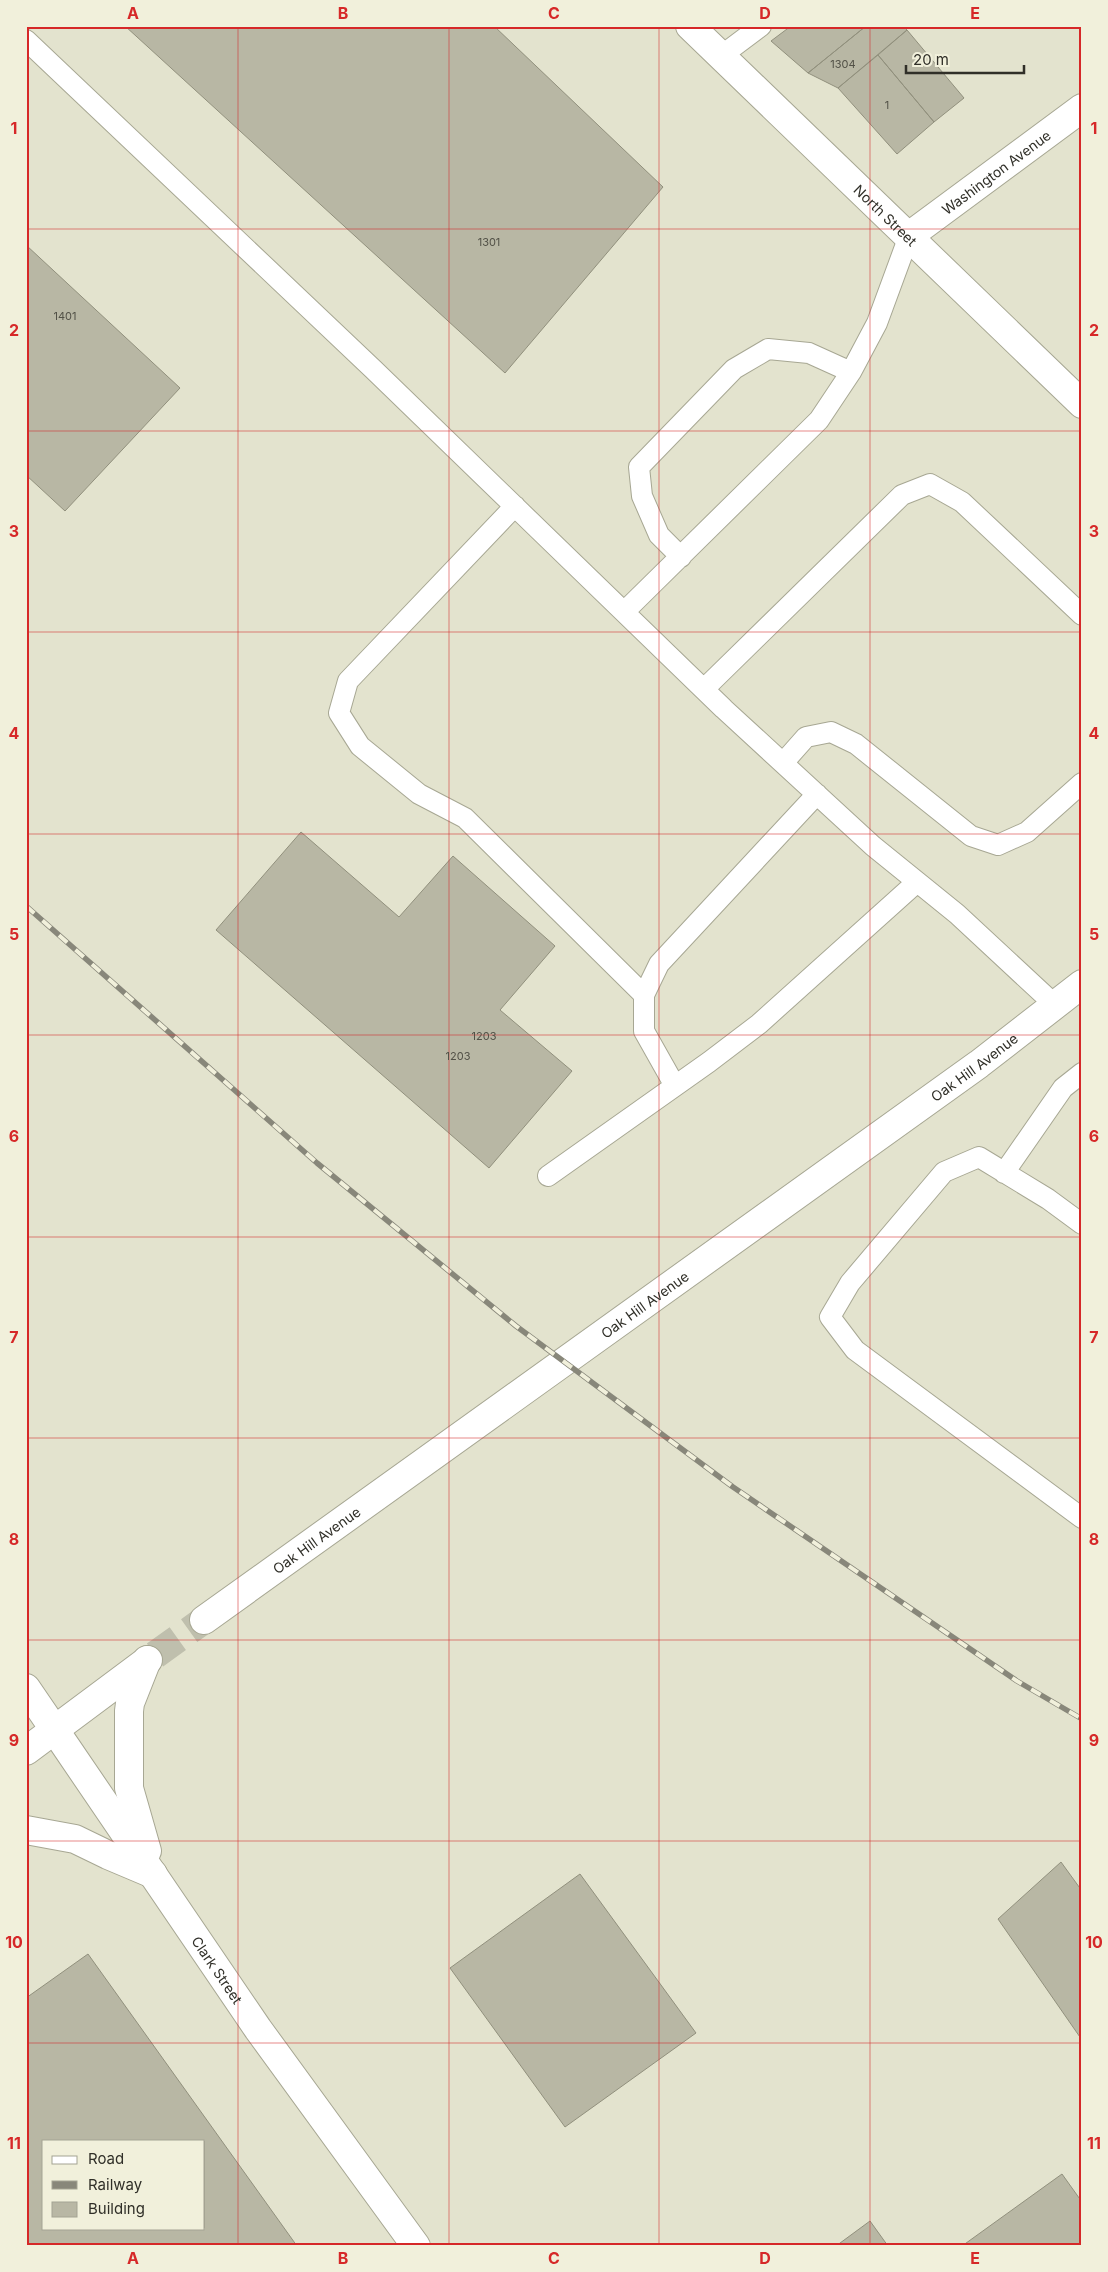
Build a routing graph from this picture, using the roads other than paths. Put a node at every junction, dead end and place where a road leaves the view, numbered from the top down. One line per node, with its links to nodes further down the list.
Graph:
1 (690, 26): 4 (street, North Street)
2 (761, 26): 4 (lane)
3 (26, 40): 9 (lane)
4 (721, 56): 6 (street, North Street)
5 (1082, 108): 6 (street, Washington Avenue)
6 (909, 236): 7 (lane); 8 (street, North Street)
7 (851, 372): 10 (lane); 10 (lane)
8 (1082, 404)
9 (515, 506): 11 (lane); 19 (lane)
10 (681, 558): 11 (lane)
11 (624, 612): 13 (lane)
12 (1082, 615): 13 (lane)
13 (704, 689): 14 (lane)
14 (783, 763): 15 (lane); 16 (lane)
15 (1082, 783)
16 (817, 794): 17 (lane); 19 (lane)
17 (918, 882): 20 (lane); 22 (lane)
18 (1082, 984): 20 (street, Oak Hill Avenue)
19 (644, 995): 22 (lane)
20 (1055, 1005): 27 (street, Oak Hill Avenue)
21 (1082, 1073): 23 (lane)
22 (675, 1086): 24 (lane)
23 (1004, 1173): 25 (lane); 26 (lane)
24 (548, 1176)
25 (1082, 1224)
26 (1082, 1518)
27 (204, 1620)
28 (26, 1688): 29 (street, Clark Street)
29 (54, 1729): 30 (street); 32 (street, Clark Street); 32 (street)
30 (26, 1751)
31 (26, 1830): 32 (street)
32 (153, 1874): 33 (street, Clark Street)
33 (416, 2246)

